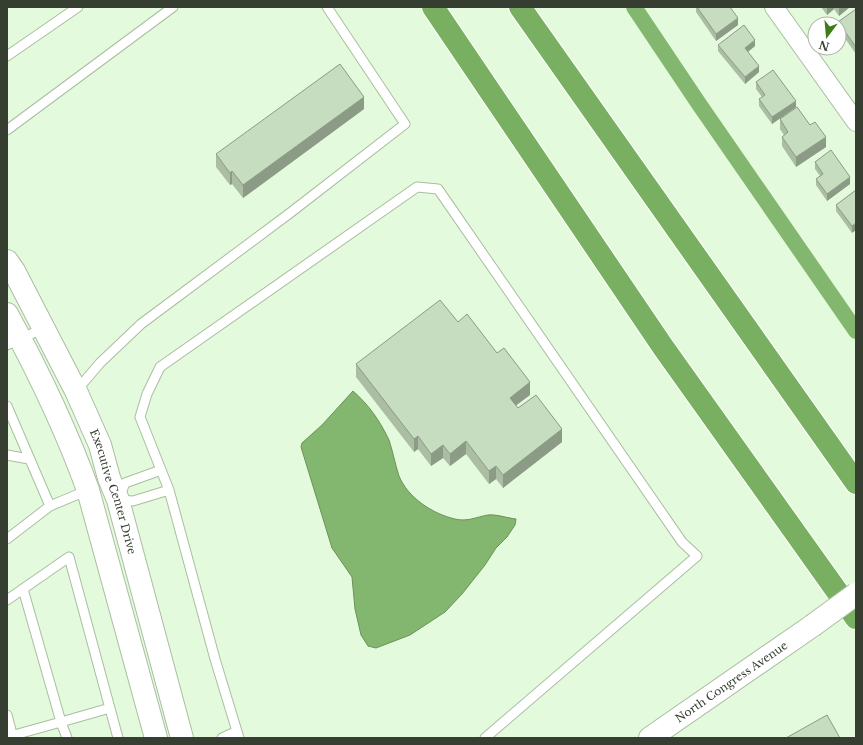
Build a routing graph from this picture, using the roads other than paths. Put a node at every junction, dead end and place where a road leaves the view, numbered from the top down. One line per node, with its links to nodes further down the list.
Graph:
1 (78, 7): 7 (lane)
2 (173, 7): 9 (lane)
3 (327, 7): 14 (lane)
4 (433, 7): 28 (highway)
5 (520, 7): 19 (highway)
6 (774, 7): 8 (street)
7 (7, 56)
8 (856, 122)
9 (7, 130)
10 (7, 261): 12 (street, Executive Center Drive)
11 (7, 314): 13 (street)
12 (44, 328): 13 (lane); 14 (street, Executive Center Drive)
13 (14, 342): 21 (street)
14 (76, 391): 22 (street, Executive Center Drive)
15 (7, 406): 17 (lane)
16 (7, 455): 17 (lane)
17 (30, 459): 23 (lane)
18 (161, 470): 20 (lane); 22 (lane); 39 (lane)
19 (856, 484)
20 (169, 490): 22 (lane); 32 (lane)
21 (90, 499): 22 (street); 23 (lane); 36 (street)
22 (118, 500): 37 (street, Executive Center Drive)
23 (50, 506): 24 (lane)
24 (7, 539)
25 (23, 589): 27 (lane); 29 (lane); 31 (lane)
26 (856, 594): 40 (street, North Congress Avenue, bridge)
27 (7, 600)
28 (856, 618)
29 (110, 708): 31 (lane); 35 (lane)
30 (7, 716): 33 (lane)
31 (61, 722): 33 (lane); 34 (lane)
32 (238, 735): 38 (lane)
33 (11, 737)
34 (66, 738)
35 (118, 738)
36 (156, 738)
37 (182, 738)
38 (222, 738)
39 (485, 738)
40 (650, 738)

